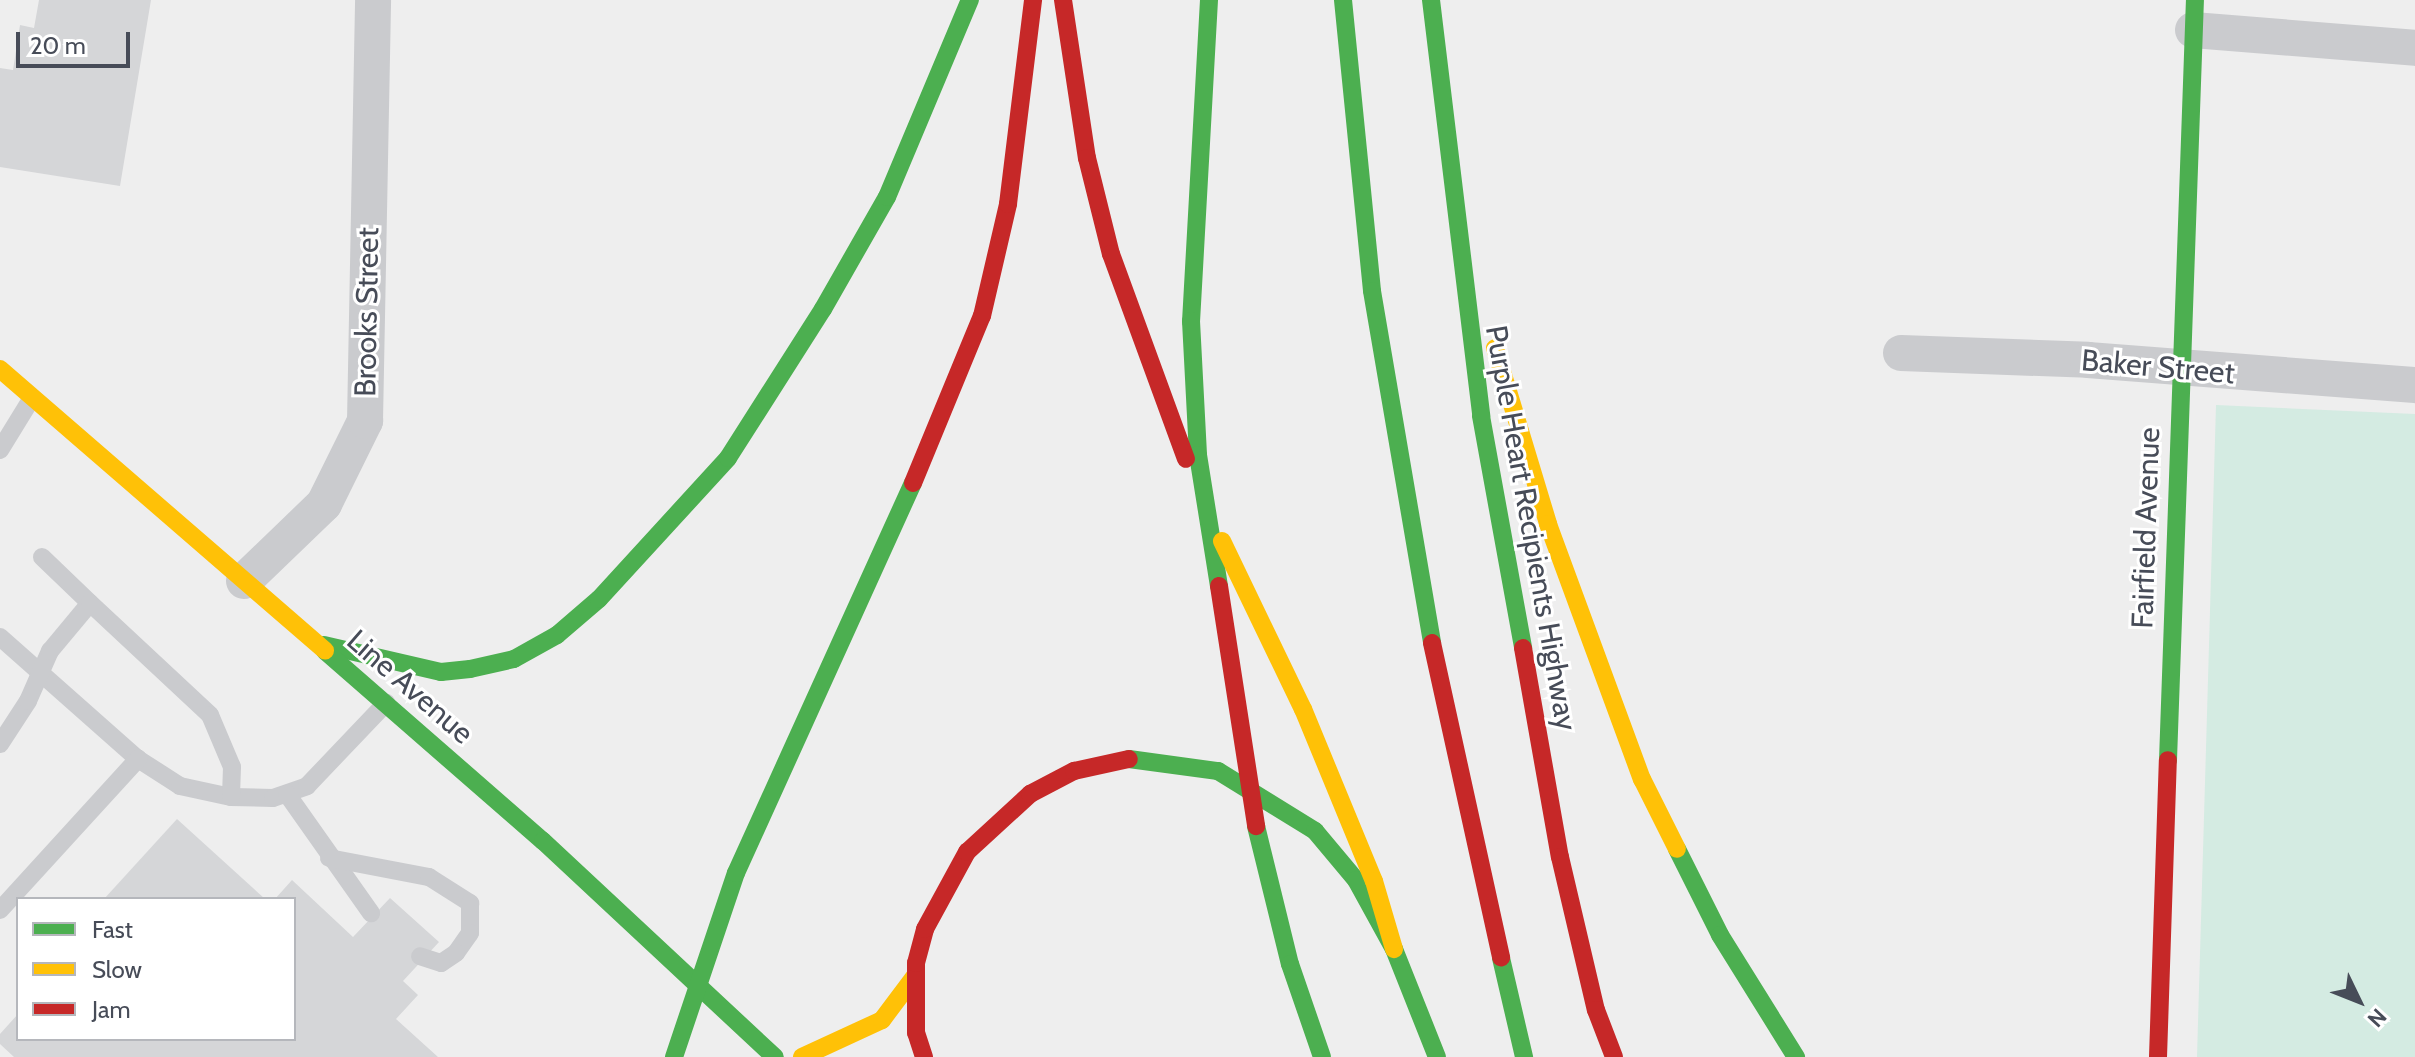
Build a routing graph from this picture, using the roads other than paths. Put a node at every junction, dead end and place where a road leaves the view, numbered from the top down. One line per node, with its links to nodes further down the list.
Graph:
1 (373, 0): 18 (street, Brooks Street)
2 (970, 0): 21 (main road)
3 (1033, 0): 35 (main road)
4 (1063, 0): 31 (main road)
5 (1209, 0): 39 (main road)
6 (1343, 0): 41 (main road)
7 (1431, 0): 10 (main road, Purple Heart Recipients Highway)
8 (2194, 15): 9 (street); 12 (main road, Fairfield Avenue)
9 (2415, 48)
10 (1450, 176): 34 (main road, Purple Heart Recipients Highway); 44 (main road)
11 (1901, 353): 12 (street, Baker Street)
12 (2179, 368): 14 (street, Baker Street); 45 (main road, Fairfield Avenue)
13 (0, 369): 15 (main road, Line Avenue)
14 (2415, 385)
15 (34, 396): 16 (lane); 18 (main road, Line Avenue)
16 (0, 450)
17 (42, 557): 19 (lane)
18 (244, 581): 21 (main road, Line Avenue)
19 (90, 603): 22 (lane); 27 (lane)
20 (0, 637): 22 (lane)
21 (319, 643): 23 (main road, Line Avenue)
22 (39, 673): 24 (lane); 25 (lane)
23 (386, 703): 26 (lane); 36 (main road, Line Avenue)
24 (0, 744)
25 (138, 759): 27 (lane); 29 (lane)
26 (287, 794): 27 (lane); 28 (lane)
27 (231, 797)
28 (329, 858): 30 (lane); 32 (lane)
29 (0, 910)
30 (371, 913)
31 (1394, 949): 33 (main road); 40 (main road)
32 (420, 956)
33 (915, 976): 37 (main road); 38 (main road)
34 (1596, 1010): 42 (main road); 43 (main road, Purple Heart Recipients Highway)
35 (674, 1057)
36 (775, 1057)
37 (802, 1057)
38 (924, 1057)
39 (1322, 1057)
40 (1437, 1057)
41 (1524, 1057)
42 (1601, 1057)
43 (1614, 1057)
44 (1796, 1057)
45 (2158, 1057)

